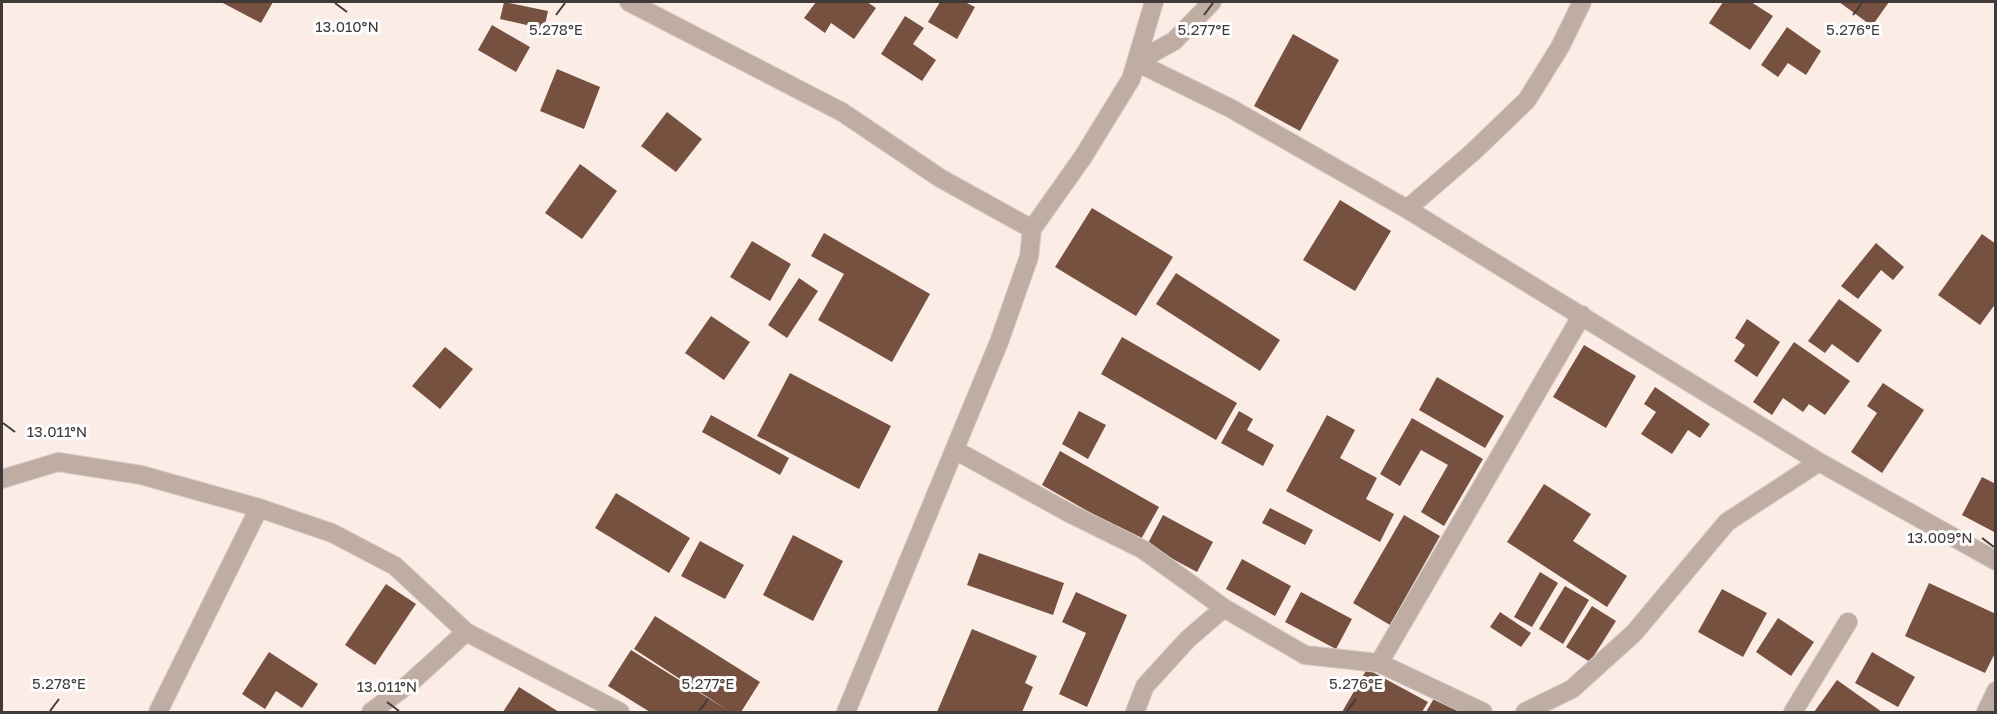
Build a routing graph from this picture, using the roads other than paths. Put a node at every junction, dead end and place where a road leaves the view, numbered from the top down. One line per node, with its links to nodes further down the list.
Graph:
1 (629, 2): 7 (street)
2 (1154, 2): 5 (street)
3 (1212, 2): 5 (street)
4 (1582, 2): 6 (street)
5 (1136, 62): 6 (street); 7 (street)
6 (1407, 209): 8 (street)
7 (1032, 229): 9 (street)
8 (1582, 315): 10 (street); 17 (street)
9 (955, 450): 14 (street); 22 (street)
10 (1819, 462): 13 (street); 25 (street)
11 (2, 479): 12 (street)
12 (260, 508): 16 (street); 19 (street)
13 (1995, 561)
14 (1224, 608): 17 (street); 23 (street)
15 (1848, 622): 26 (street)
16 (466, 632): 20 (street); 21 (street)
17 (1378, 663): 24 (street)
18 (1995, 691): 27 (street)
19 (158, 712)
20 (371, 712)
21 (620, 712)
22 (846, 712)
23 (1135, 712)
24 (1483, 712)
25 (1525, 712)
26 (1793, 712)
27 (1986, 712)

